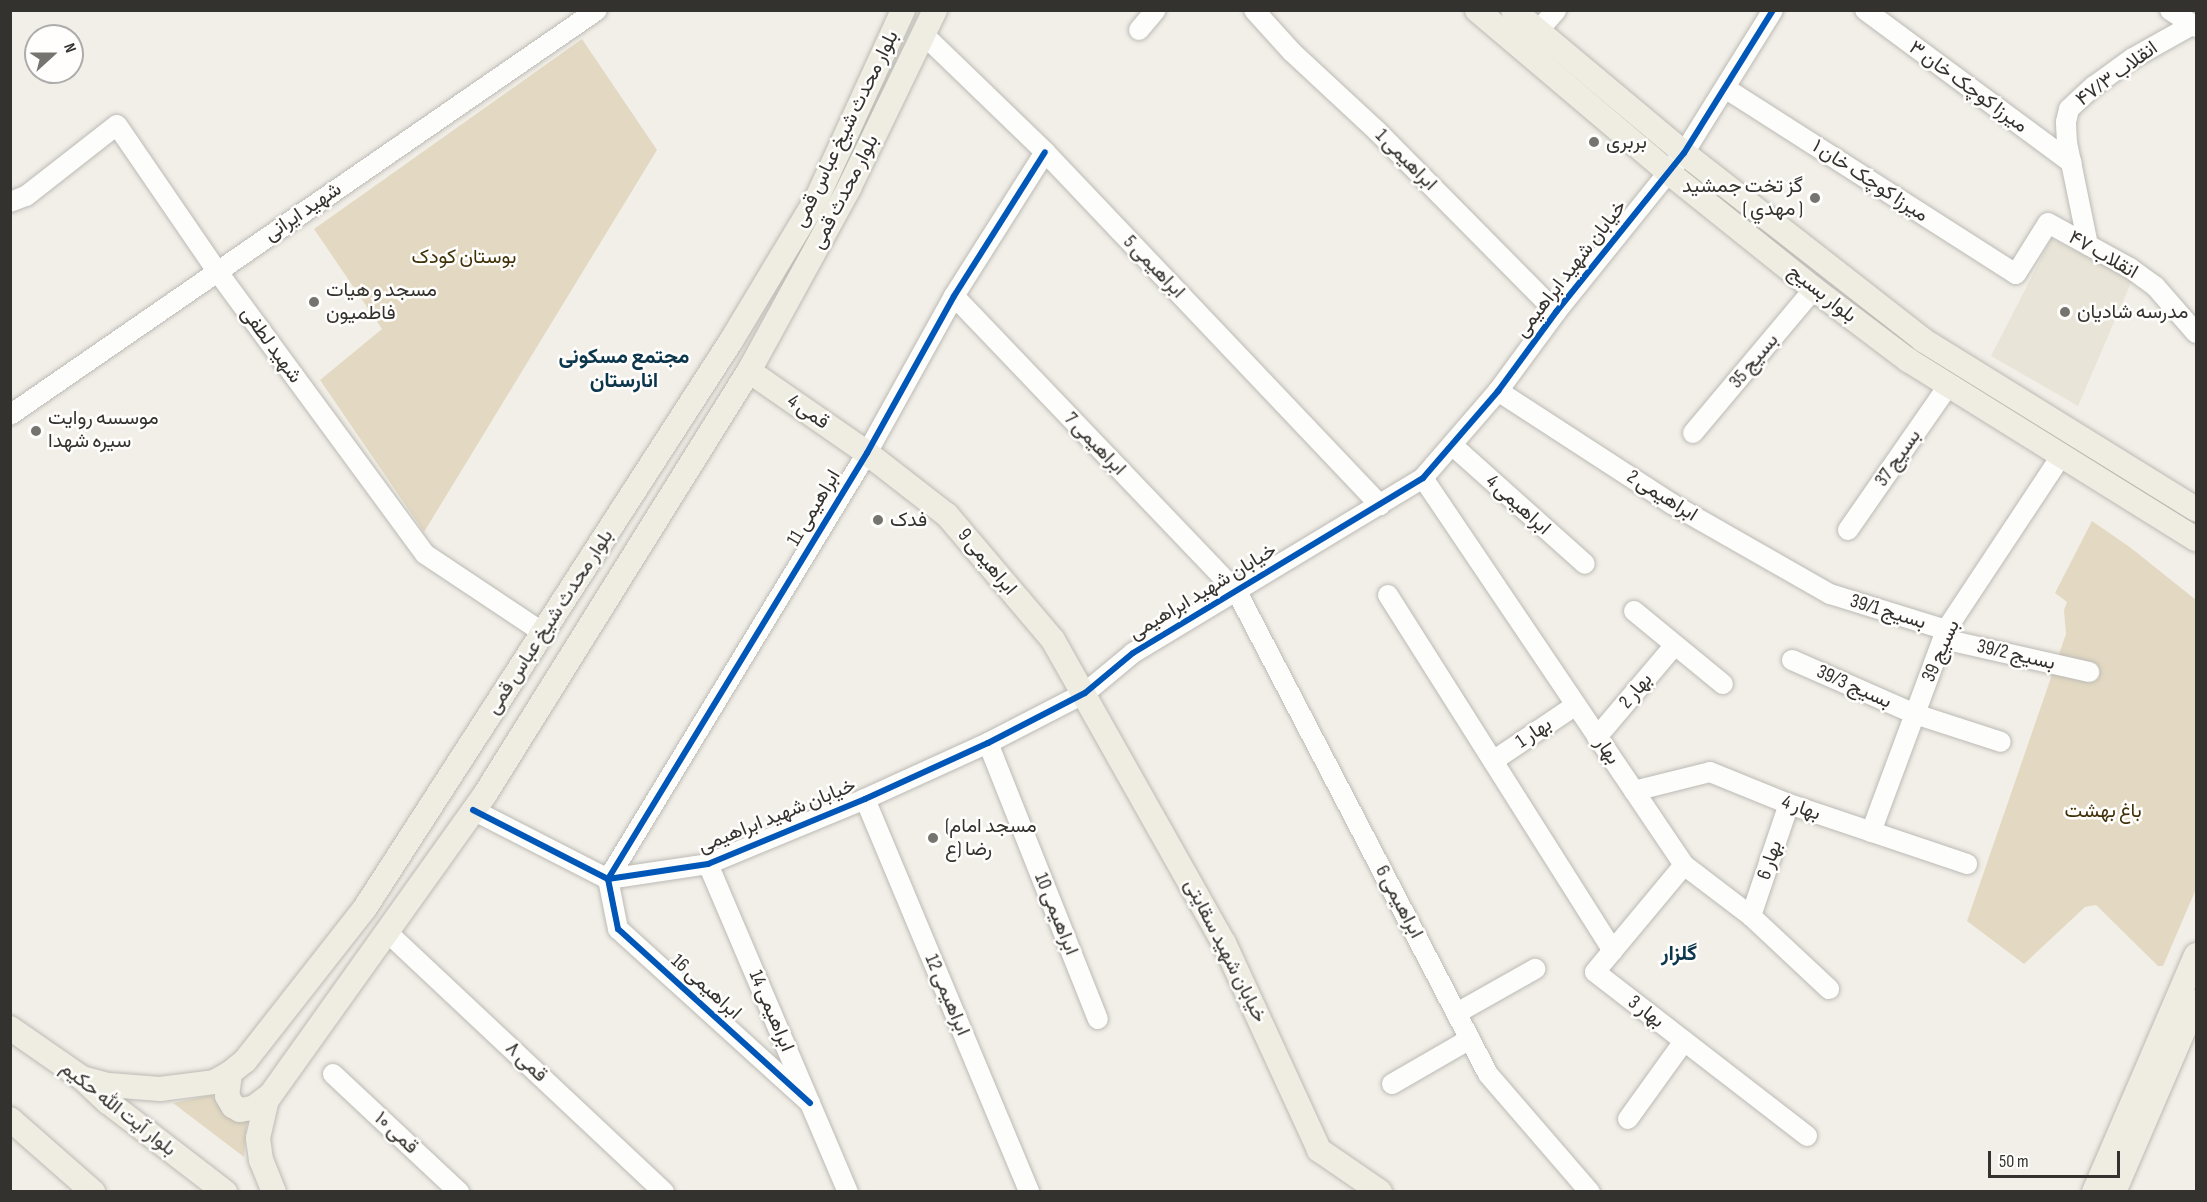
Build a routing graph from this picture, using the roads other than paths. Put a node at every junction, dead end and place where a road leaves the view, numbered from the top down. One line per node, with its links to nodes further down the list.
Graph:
1 (597, 10): 26 (street, شهید ایرانی)
2 (903, 10): 50 (main road, بلوار محدث شیخ عباس قمی)
3 (935, 10): 15 (main road, بلوار محدث قمی)
4 (1156, 10): 13 (street)
5 (1254, 10): 30 (street, ابراهیمی 1)
6 (1477, 10): 17 (main road, بلوار بسیج)
7 (1513, 10): 14 (main road, بلوار بسیج)
8 (1556, 10): 14 (street)
9 (1773, 10): 16 (street, خیابان شهید ابراهیمی)
10 (1865, 10): 20 (street, میرزا کوچک خان ۳)
11 (2170, 10): 12 (street)
12 (2194, 26): 20 (street, انقلاب ۴۷/۳)
13 (1138, 30)
14 (1538, 31): 17 (main road, بلوار بسیج)
15 (923, 34): 18 (street, ابراهیمی 5); 32 (main road, بلوار محدث قمی)
16 (1725, 88): 19 (street, خیابان شهید ابراهیمی); 27 (street, میرزا کوچک خان ۱)
17 (1656, 146): 19 (main road, بلوار بسیج); 21 (main road, بلوار بسیج)
18 (1045, 152): 29 (street, ابراهیمی 11); 41 (street, ابراهیمی 5)
19 (1684, 153): 21 (street, خیابان شهید ابراهیمی); 22 (main road, بلوار بسیج)
20 (2072, 164): 25 (street, انقلاب ۴۷/۳)
21 (1668, 172): 23 (main road, بلوار بسیج); 30 (street, خیابان شهید ابراهیمی)
22 (1709, 173): 23 (main road); 42 (main road, بلوار بسیج)
23 (1692, 191): 28 (main road, بلوار بسیج)
24 (10, 202): 26 (street, شهید لطفی)
25 (2088, 245): 27 (street, انقلاب ۴۷); 31 (street, انقلاب ۴۷)
26 (217, 271): 35 (street, شهید ایرانی); 50 (street, شهید لطفی)
27 (2016, 274)
28 (1814, 289): 33 (main road, بلوار بسیج); 36 (street, بسیج 35)
29 (954, 296): 38 (street, ابراهیمی 11); 46 (street, ابراهیمی 7)
30 (1556, 312): 34 (street, خیابان شهید ابراهیمی)
31 (2196, 333)
32 (749, 371): 38 (main road, قمی 4); 66 (main road, بلوار محدث شیخ عباس قمی)
33 (1948, 386): 39 (main road, بلوار بسیج); 43 (street, بسیج 37)
34 (1498, 391): 37 (street, خیابان شهید ابراهیمی); 47 (street, ابراهیمی 2)
35 (10, 416)
36 (1693, 433)
37 (1452, 445): 40 (street, خیابان شهید ابراهیمی); 45 (street, ابراهیمی 4)
38 (867, 453): 56 (main road, ابراهیمی 9); 71 (street, ابراهیمی 11)
39 (2062, 455): 44 (main road, بلوار بسیج); 51 (street, بسیج 39)
40 (1423, 478): 41 (street, خیابان شهید ابراهیمی); 57 (street, بهار)
41 (1380, 505): 46 (street, خیابان شهید ابراهیمی)
42 (2196, 509)
43 (1848, 530)
44 (2196, 539)
45 (1585, 564)
46 (1237, 592): 56 (street, خیابان شهید ابراهیمی); 79 (street, ابراهیمی 6)
47 (1830, 594): 51 (street, بسیج 39/1)
48 (1388, 596): 62 (street)
49 (1634, 611): 52 (street)
50 (542, 632): 84 (main road, بلوار محدث شیخ عباس قمی)
51 (1945, 634): 54 (street, بسیج 39/2); 58 (street, بسیج 39)
52 (1674, 646): 55 (street); 59 (street, بهار 2)
53 (1792, 660): 58 (street, بسیج 39/3)
54 (2089, 672)
55 (1723, 684)
56 (1085, 693): 61 (street, خیابان شهید ابراهیمی); 100 (main road, خیابان شهید سقایتی)
57 (1575, 705): 59 (street, بهار); 62 (street, بهار 1)
58 (1915, 714): 60 (street, بسیج 39/3); 67 (street, بسیج 39)
59 (1597, 737): 63 (street, بهار)
60 (2001, 742)
61 (988, 743): 64 (street, خیابان شهید ابراهیمی); 80 (street, ابراهیمی 10)
62 (1493, 761): 74 (street)
63 (1634, 791): 65 (street, بهار 4); 70 (street, بهار)
64 (865, 799): 68 (street, خیابان شهید ابراهیمی); 99 (street, ابراهیمی 12)
65 (1790, 804): 67 (street, بهار 4); 72 (street, بهار 6)
66 (473, 810): 71 (street); 73 (main road, بلوار محدث شیخ عباس قمی)
67 (1872, 832): 69 (street, بهار 4)
68 (708, 864): 71 (street, خیابان شهید ابراهیمی); 89 (street, ابراهیمی 14)
69 (1967, 864)
70 (1684, 865): 72 (street, بهار); 74 (street, بهار 3)
71 (608, 879): 89 (street, ابراهیمی 16)
72 (1751, 916): 77 (street, بهار)
73 (387, 932): 88 (main road, بلوار محدث شیخ عباس قمی); 97 (street, قمی ۸)
74 (1613, 951): 83 (street, بهار 3)
75 (2196, 954): 102 (main road)
76 (1535, 969): 79 (street)
77 (1829, 989)
78 (2196, 1002): 103 (main road)
79 (1457, 1013): 82 (street, ابراهیمی 6)
80 (1098, 1018)
81 (10, 1028): 86 (main road, بلوار آیت الله حکیم)
82 (1470, 1039): 87 (street); 101 (street, ابراهیمی 6)
83 (1684, 1041): 91 (street); 92 (street, بهار 3)
84 (230, 1073): 86 (main road, بلوار محدث شیخ عباس قمی); 88 (main road)
85 (333, 1074): 96 (street, قمی ۱۰)
86 (82, 1078): 94 (main road, بلوار آیت الله حکیم)
87 (1392, 1084)
88 (270, 1095): 95 (main road, بلوار محدث شیخ عباس قمی)
89 (810, 1103): 98 (street, ابراهیمی 14)
90 (10, 1119): 93 (main road)
91 (1628, 1119)
92 (1808, 1136)
93 (93, 1191)
94 (225, 1191)
95 (274, 1191)
96 (459, 1191)
97 (664, 1191)
98 (848, 1191)
99 (1029, 1191)
100 (1380, 1191)
101 (1590, 1191)
102 (2094, 1191)
103 (2114, 1191)

